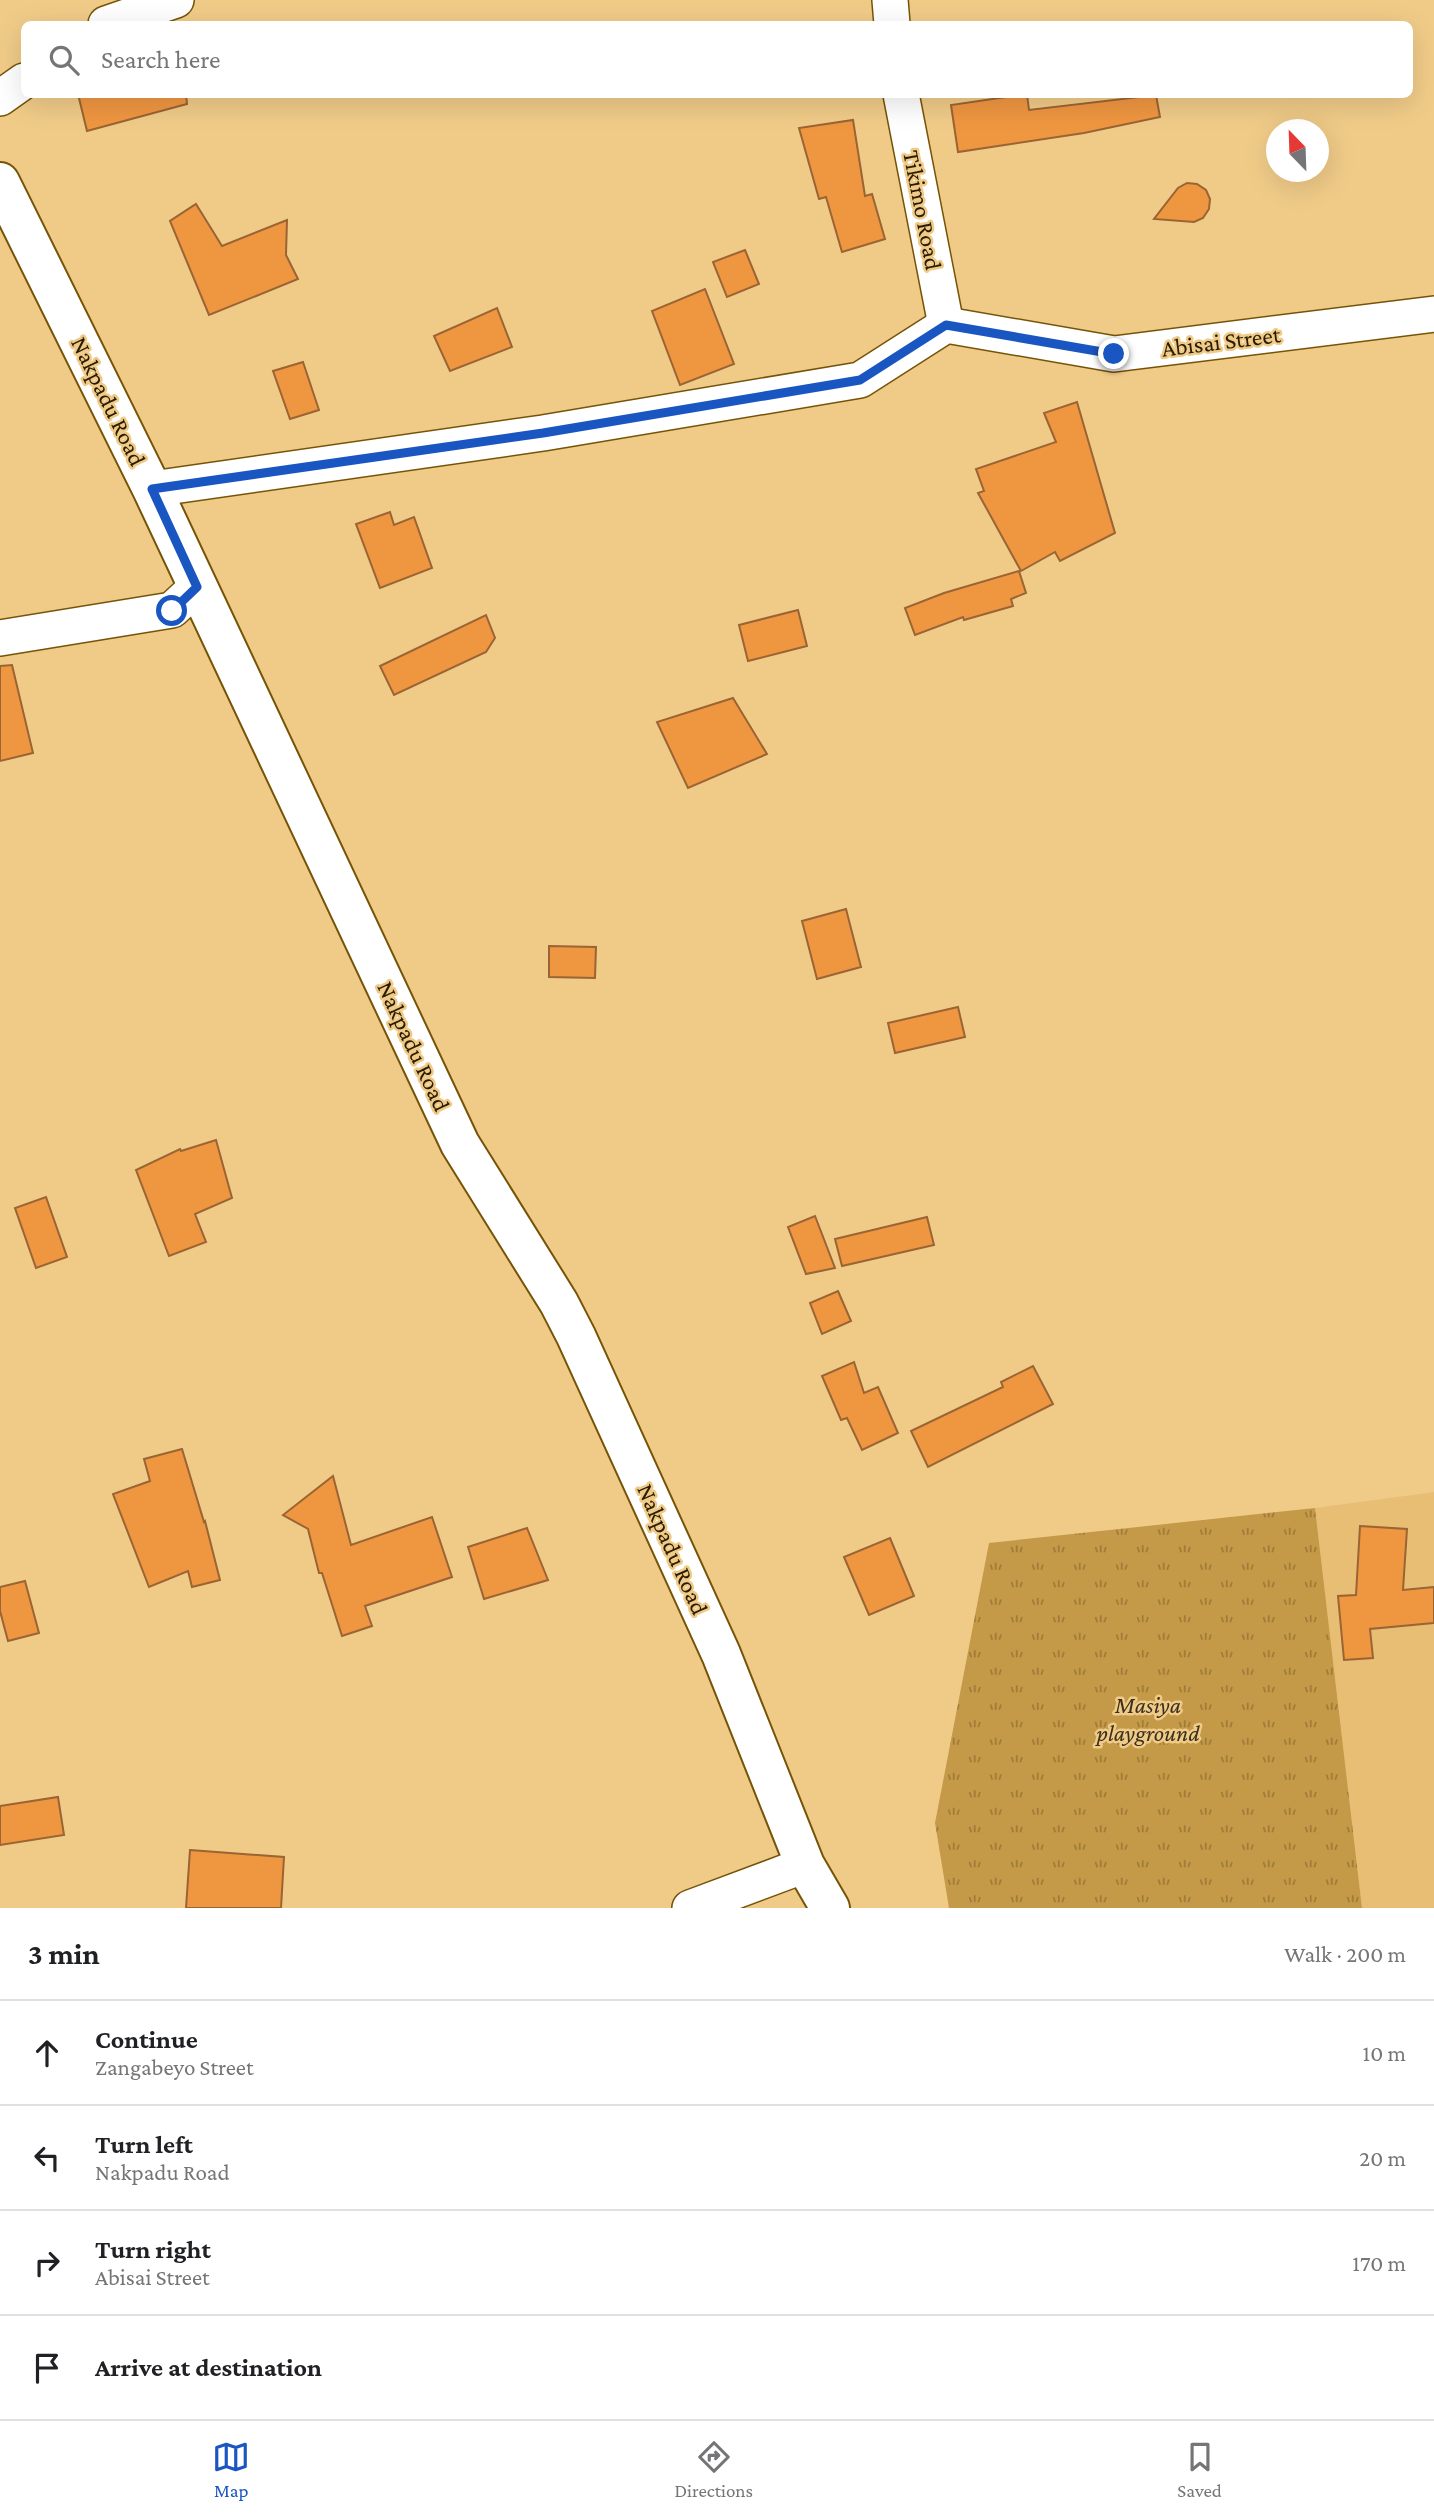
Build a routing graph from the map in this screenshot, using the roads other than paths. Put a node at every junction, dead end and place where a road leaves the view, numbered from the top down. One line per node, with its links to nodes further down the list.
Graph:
1 (176, 0): 3 (street)
2 (890, 0): 4 (street)
3 (115, 21)
4 (892, 21)
5 (21, 83): 6 (street)
6 (0, 98)
7 (902, 98): 10 (street, Tikimo Road)
8 (0, 182): 11 (street, Nakpadu Road)
9 (1434, 314): 10 (street, Abisai Street)
10 (946, 325): 11 (street)
11 (152, 489): 12 (street, Nakpadu Road)
12 (197, 587): 13 (street); 14 (street, Nakpadu Road)
13 (0, 638)
14 (804, 1864): 15 (street); 16 (street, Nakpadu Road)
15 (690, 1908)
16 (830, 1908)

